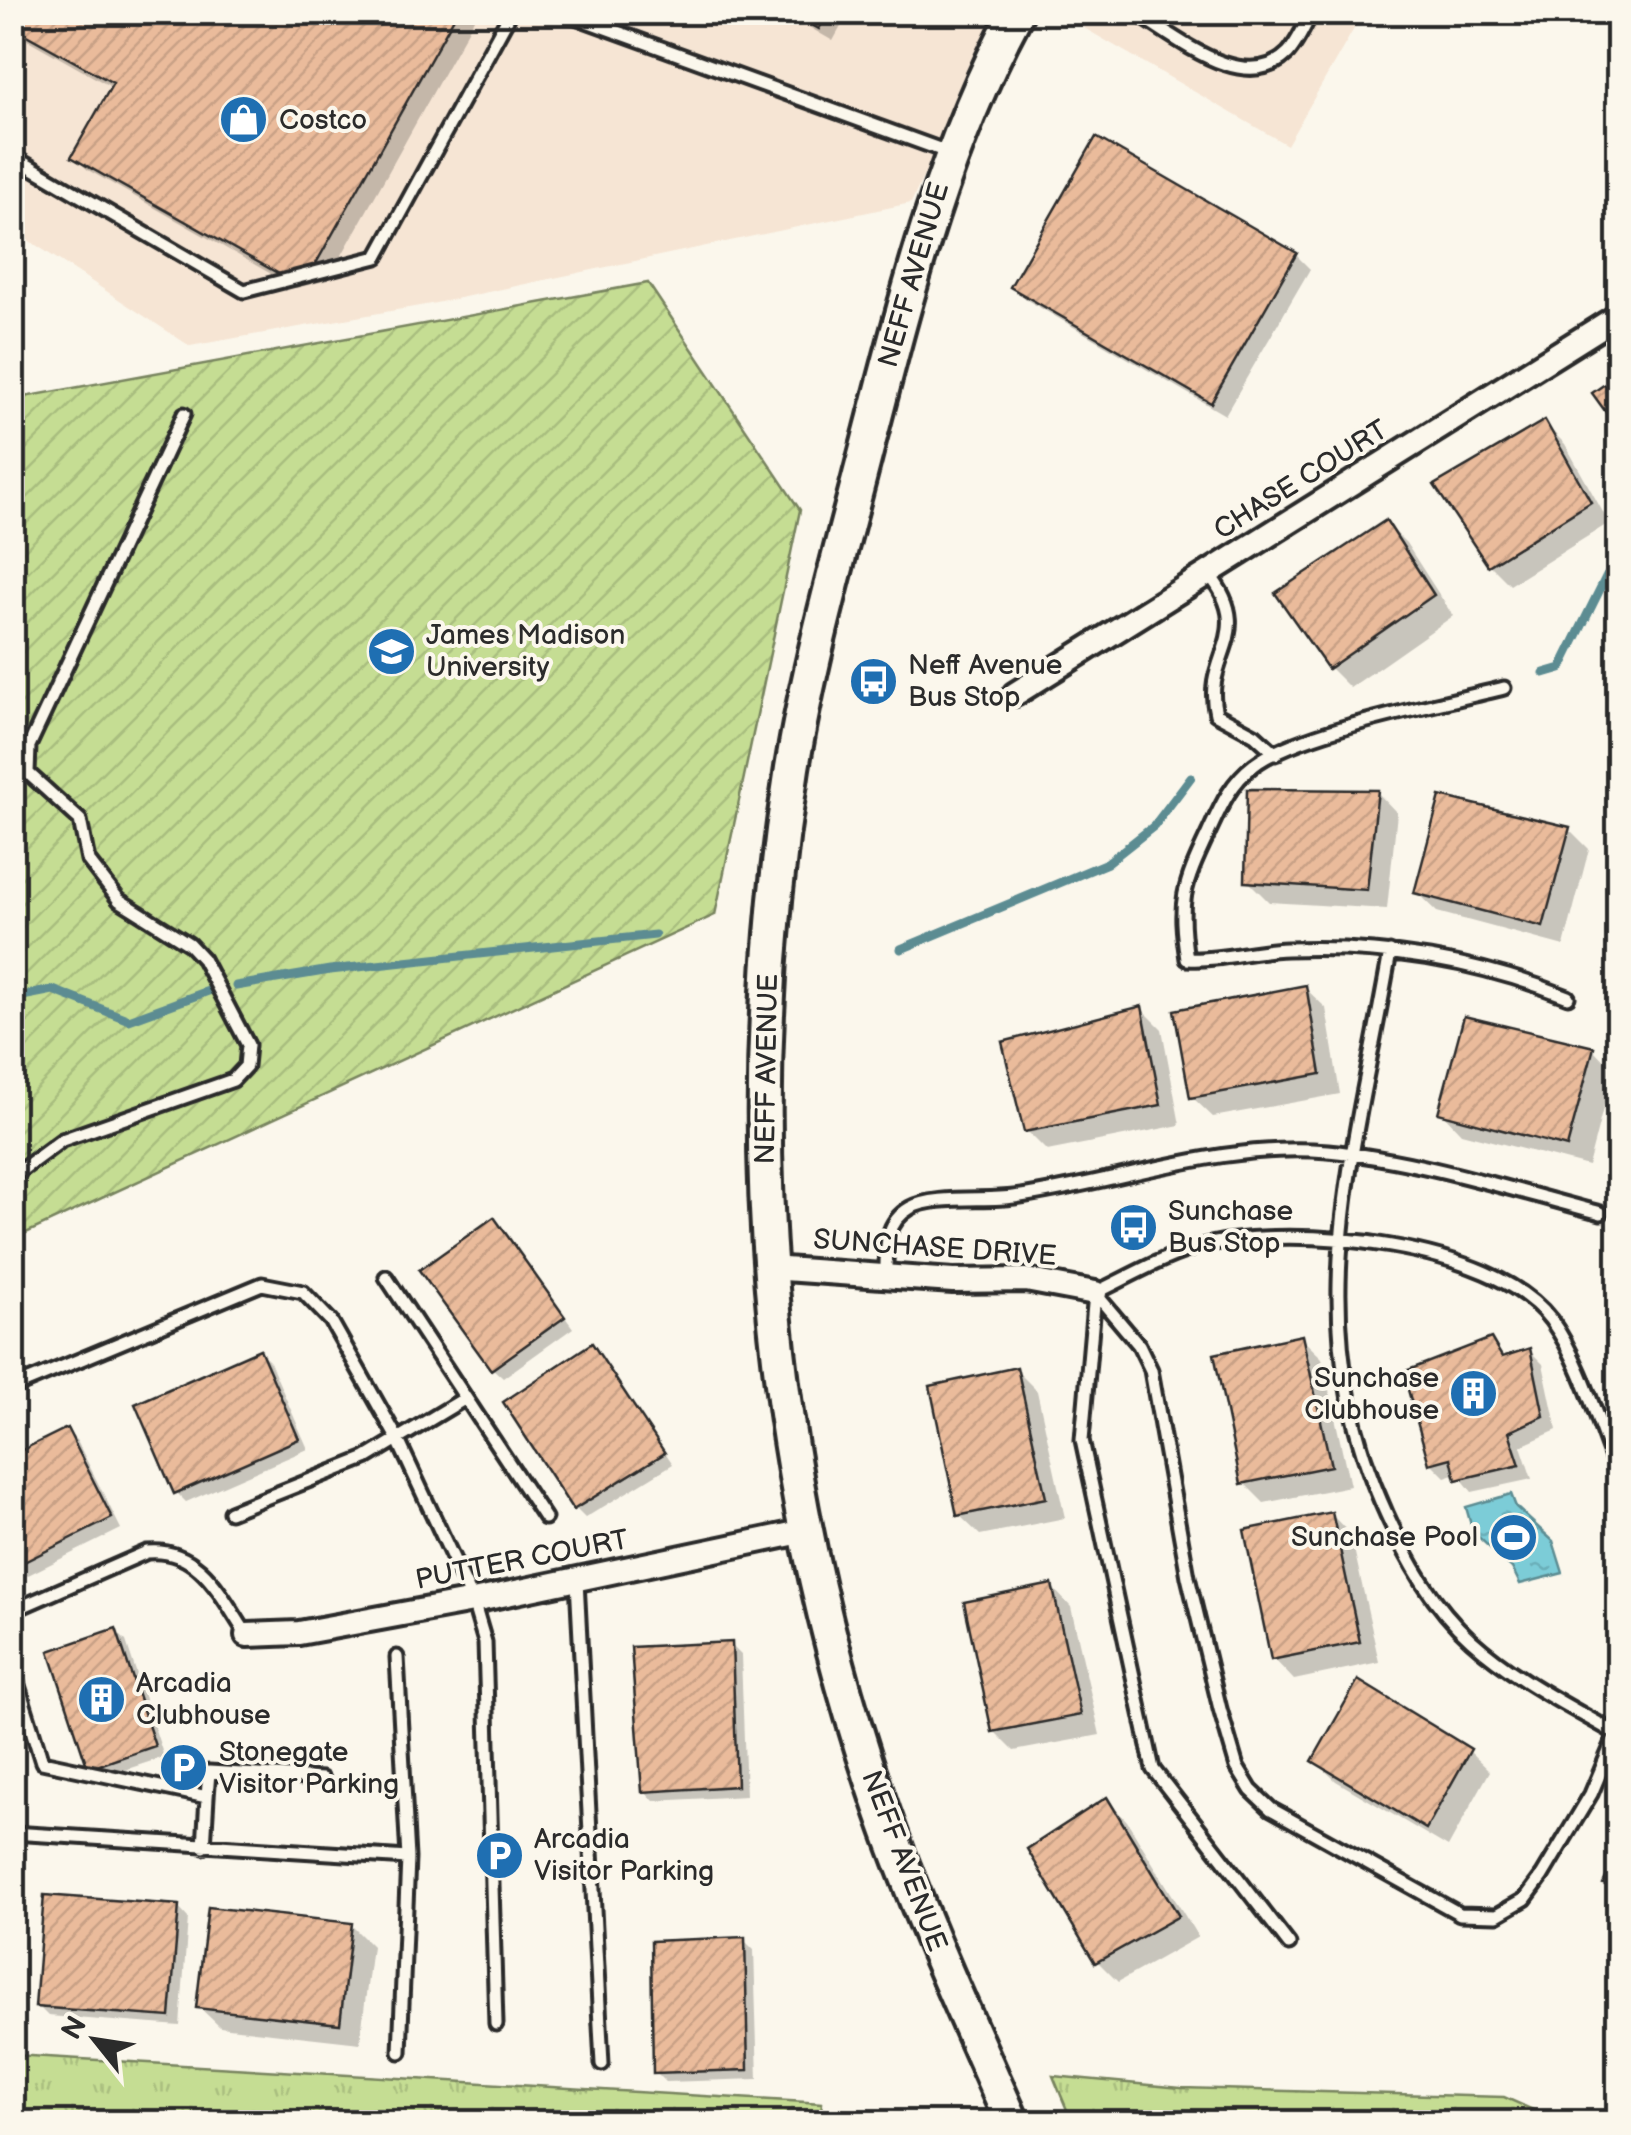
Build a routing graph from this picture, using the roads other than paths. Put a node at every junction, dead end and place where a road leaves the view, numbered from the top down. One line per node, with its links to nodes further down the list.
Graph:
1 (510, 12): 7 (lane)
2 (562, 12): 6 (lane)
3 (1017, 12): 6 (main road, NEFF AVENUE)
4 (1134, 12): 5 (lane)
5 (1312, 12)
6 (950, 153): 20 (main road, NEFF AVENUE)
7 (12, 156)
8 (1618, 316): 10 (street, CHASE COURT)
9 (184, 414): 17 (lane)
10 (1208, 573): 12 (street, CHASE COURT); 13 (lane)
11 (1504, 688): 13 (lane)
12 (1015, 694)
13 (1276, 754): 14 (lane)
14 (1390, 952): 15 (lane); 16 (lane)
15 (1568, 997)
16 (1352, 1154): 18 (lane); 19 (lane); 21 (lane)
17 (12, 1176)
18 (1602, 1213)
19 (1338, 1238): 23 (lane); 27 (lane); 37 (lane)
20 (770, 1268): 21 (street, SUNCHASE DRIVE); 30 (main road, NEFF AVENUE)
21 (886, 1276): 23 (street, SUNCHASE DRIVE)
22 (386, 1277): 25 (lane)
23 (1094, 1294): 37 (lane); 43 (lane)
24 (12, 1388): 26 (lane)
25 (464, 1398): 26 (lane); 29 (lane)
26 (397, 1438): 28 (lane); 32 (lane)
27 (1618, 1473)
28 (230, 1512)
29 (545, 1518)
30 (806, 1531): 31 (street, PUTTER COURT); 47 (main road, NEFF AVENUE)
31 (577, 1581): 32 (street, PUTTER COURT); 46 (lane)
32 (473, 1601): 34 (street, PUTTER COURT); 44 (lane)
33 (12, 1611): 34 (lane)
34 (247, 1635)
35 (397, 1657): 42 (lane)
36 (12, 1666): 39 (lane)
37 (1618, 1732)
38 (322, 1779): 39 (lane)
39 (207, 1797): 41 (lane)
40 (12, 1834): 41 (lane)
41 (204, 1848): 42 (lane)
42 (408, 1858): 45 (lane)
43 (1289, 1944)
44 (496, 2024)
45 (400, 2052)
46 (602, 2064)
47 (1012, 2122)

